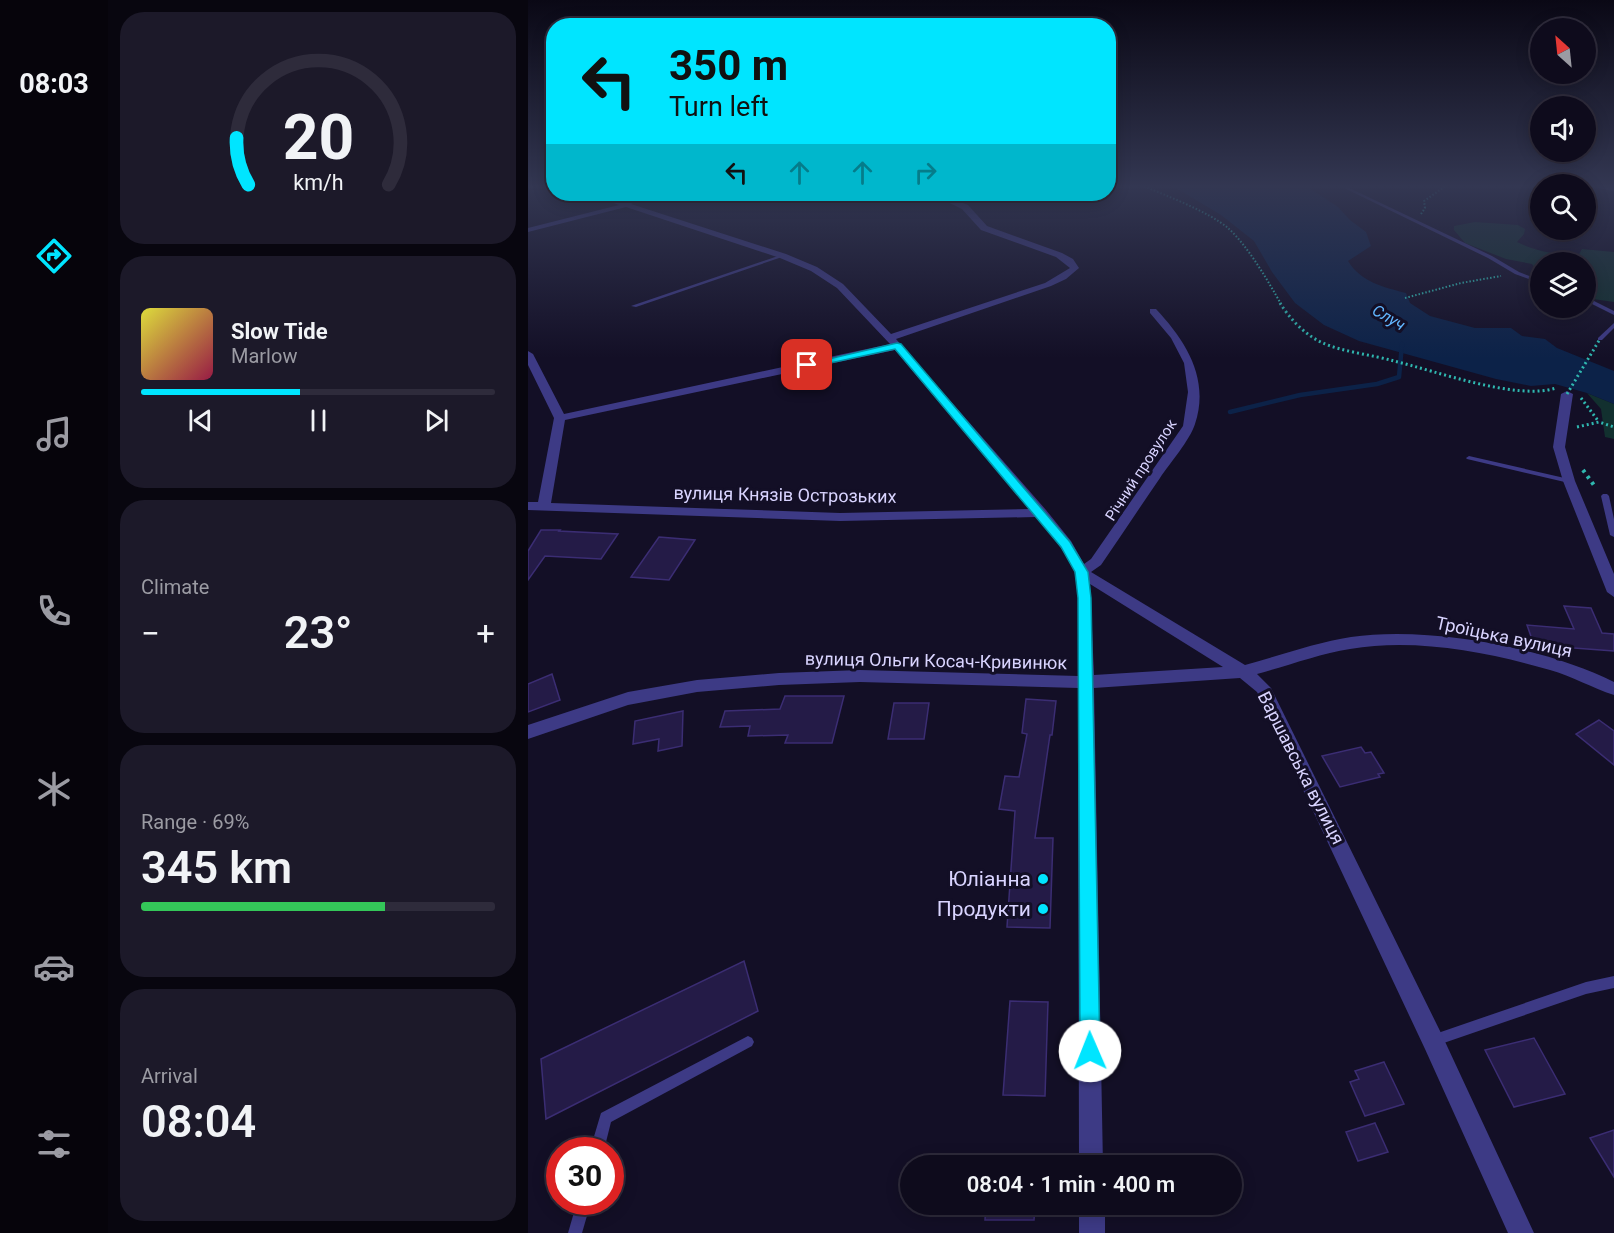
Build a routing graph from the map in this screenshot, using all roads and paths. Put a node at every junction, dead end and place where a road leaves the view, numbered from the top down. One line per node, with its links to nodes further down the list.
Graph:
1 (745, 243): 5 (street)
2 (1024, 243): 15 (street)
3 (1239, 243): 17 (path)
4 (1457, 243): 6 (lane)
5 (783, 256): 10 (lane); 15 (street)
6 (1517, 273): 7 (lane); 8 (path)
7 (1530, 278)
8 (1405, 298)
9 (1596, 304): 12 (lane)
10 (634, 306)
11 (1153, 311): 29 (street, Річний провулок)
12 (1614, 313)
13 (1614, 326): 14 (lane)
14 (1600, 339): 17 (path, bridge)
15 (894, 342): 18 (street); 27 (street)
16 (528, 354): 18 (street)
17 (1564, 390): 19 (path); 23 (street)
18 (560, 418): 25 (street)
19 (1599, 422): 20 (path); 21 (path)
20 (1582, 426)
21 (1614, 427)
22 (1469, 458): 23 (lane)
23 (1569, 481): 30 (street)
24 (1605, 496): 28 (lane)
25 (544, 505): 26 (street, вулиця Князів Острозьких); 27 (street, вулиця Князів Острозьких)
26 (528, 506)
27 (1041, 513): 29 (street)
28 (1614, 535)
29 (1081, 572): 31 (street, Варшавська вулиця); 32 (street)
30 (1614, 592)
31 (1243, 672): 32 (street, вулиця Ольги Косач-Кривинюк); 33 (street, Троїцька вулиця); 36 (street, Варшавська вулиця)
32 (1085, 682): 34 (street, вулиця Ольги Косач-Кривинюк); 39 (street)
33 (1614, 689)
34 (528, 732)
35 (1614, 982): 36 (lane)
36 (1433, 1041): 44 (street, Варшавська вулиця)
37 (748, 1042): 38 (lane)
38 (601, 1137)
39 (1091, 1155)
40 (580, 1215): 42 (lane)
41 (1092, 1215): 43 (street)
42 (575, 1233)
43 (1092, 1233)
44 (1521, 1233)

